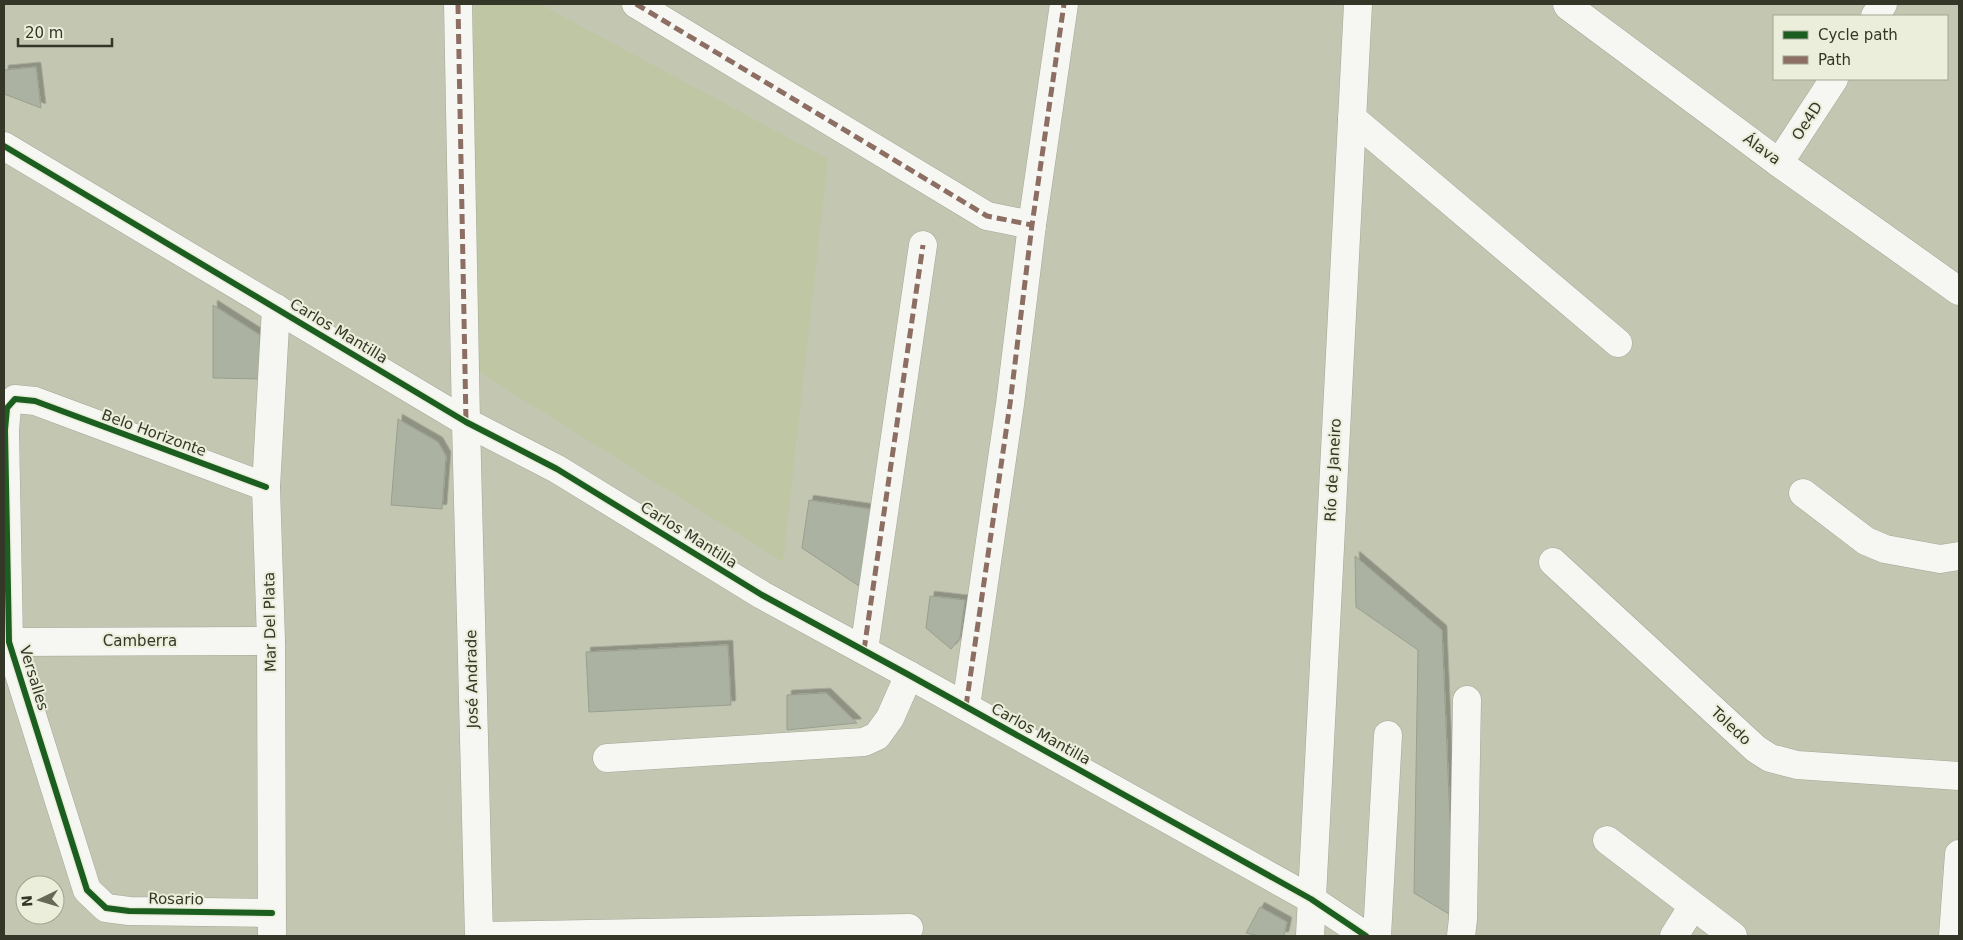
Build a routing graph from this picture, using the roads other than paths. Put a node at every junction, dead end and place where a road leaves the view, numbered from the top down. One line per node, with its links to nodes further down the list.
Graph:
1 (458, 4): 18 (street, José Andrade)
2 (636, 4): 12 (street)
3 (1064, 4): 12 (street)
4 (1358, 4): 9 (street, Río de Janeiro)
5 (1567, 4): 11 (street, Álava)
6 (1883, 4): 7 (street)
7 (1876, 15)
8 (1833, 80): 11 (street, Oe4D)
9 (1352, 118): 16 (street); 35 (street, Río de Janeiro)
10 (4, 146): 15 (street, Carlos Mantilla)
11 (1779, 163): 14 (street, Álava)
12 (1032, 225): 28 (street)
13 (923, 245): 25 (street)
14 (1959, 291)
15 (276, 308): 18 (street, Carlos Mantilla); 19 (street, Mar Del Plata)
16 (1618, 343)
17 (35, 401): 19 (street, Belo Horizonte); 24 (street, Versalles)
18 (466, 422): 25 (street, Carlos Mantilla); 39 (street, José Andrade)
19 (266, 487): 23 (street, Mar Del Plata)
20 (1803, 493): 21 (street)
21 (1959, 556)
22 (1553, 562): 31 (street, Toledo)
23 (271, 641): 24 (street, Camberra); 37 (street, Mar Del Plata)
24 (9, 642): 34 (street, Versalles)
25 (864, 650): 26 (street, Carlos Mantilla)
26 (909, 675): 28 (street, Carlos Mantilla); 30 (street)
27 (1468, 700): 43 (street)
28 (966, 706): 35 (street, Carlos Mantilla)
29 (1388, 734): 42 (street)
30 (607, 758)
31 (1959, 776)
32 (1607, 840): 36 (street)
33 (1959, 854): 46 (street)
34 (87, 890): 37 (street, Rosario)
35 (1311, 900): 40 (street, Río de Janeiro); 41 (street, Carlos Mantilla)
36 (1693, 906): 44 (street); 45 (street)
37 (272, 924)
38 (909, 928): 39 (street)
39 (479, 936)
40 (1310, 936)
41 (1366, 936)
42 (1377, 936)
43 (1461, 936)
44 (1674, 936)
45 (1733, 936)
46 (1953, 936)

